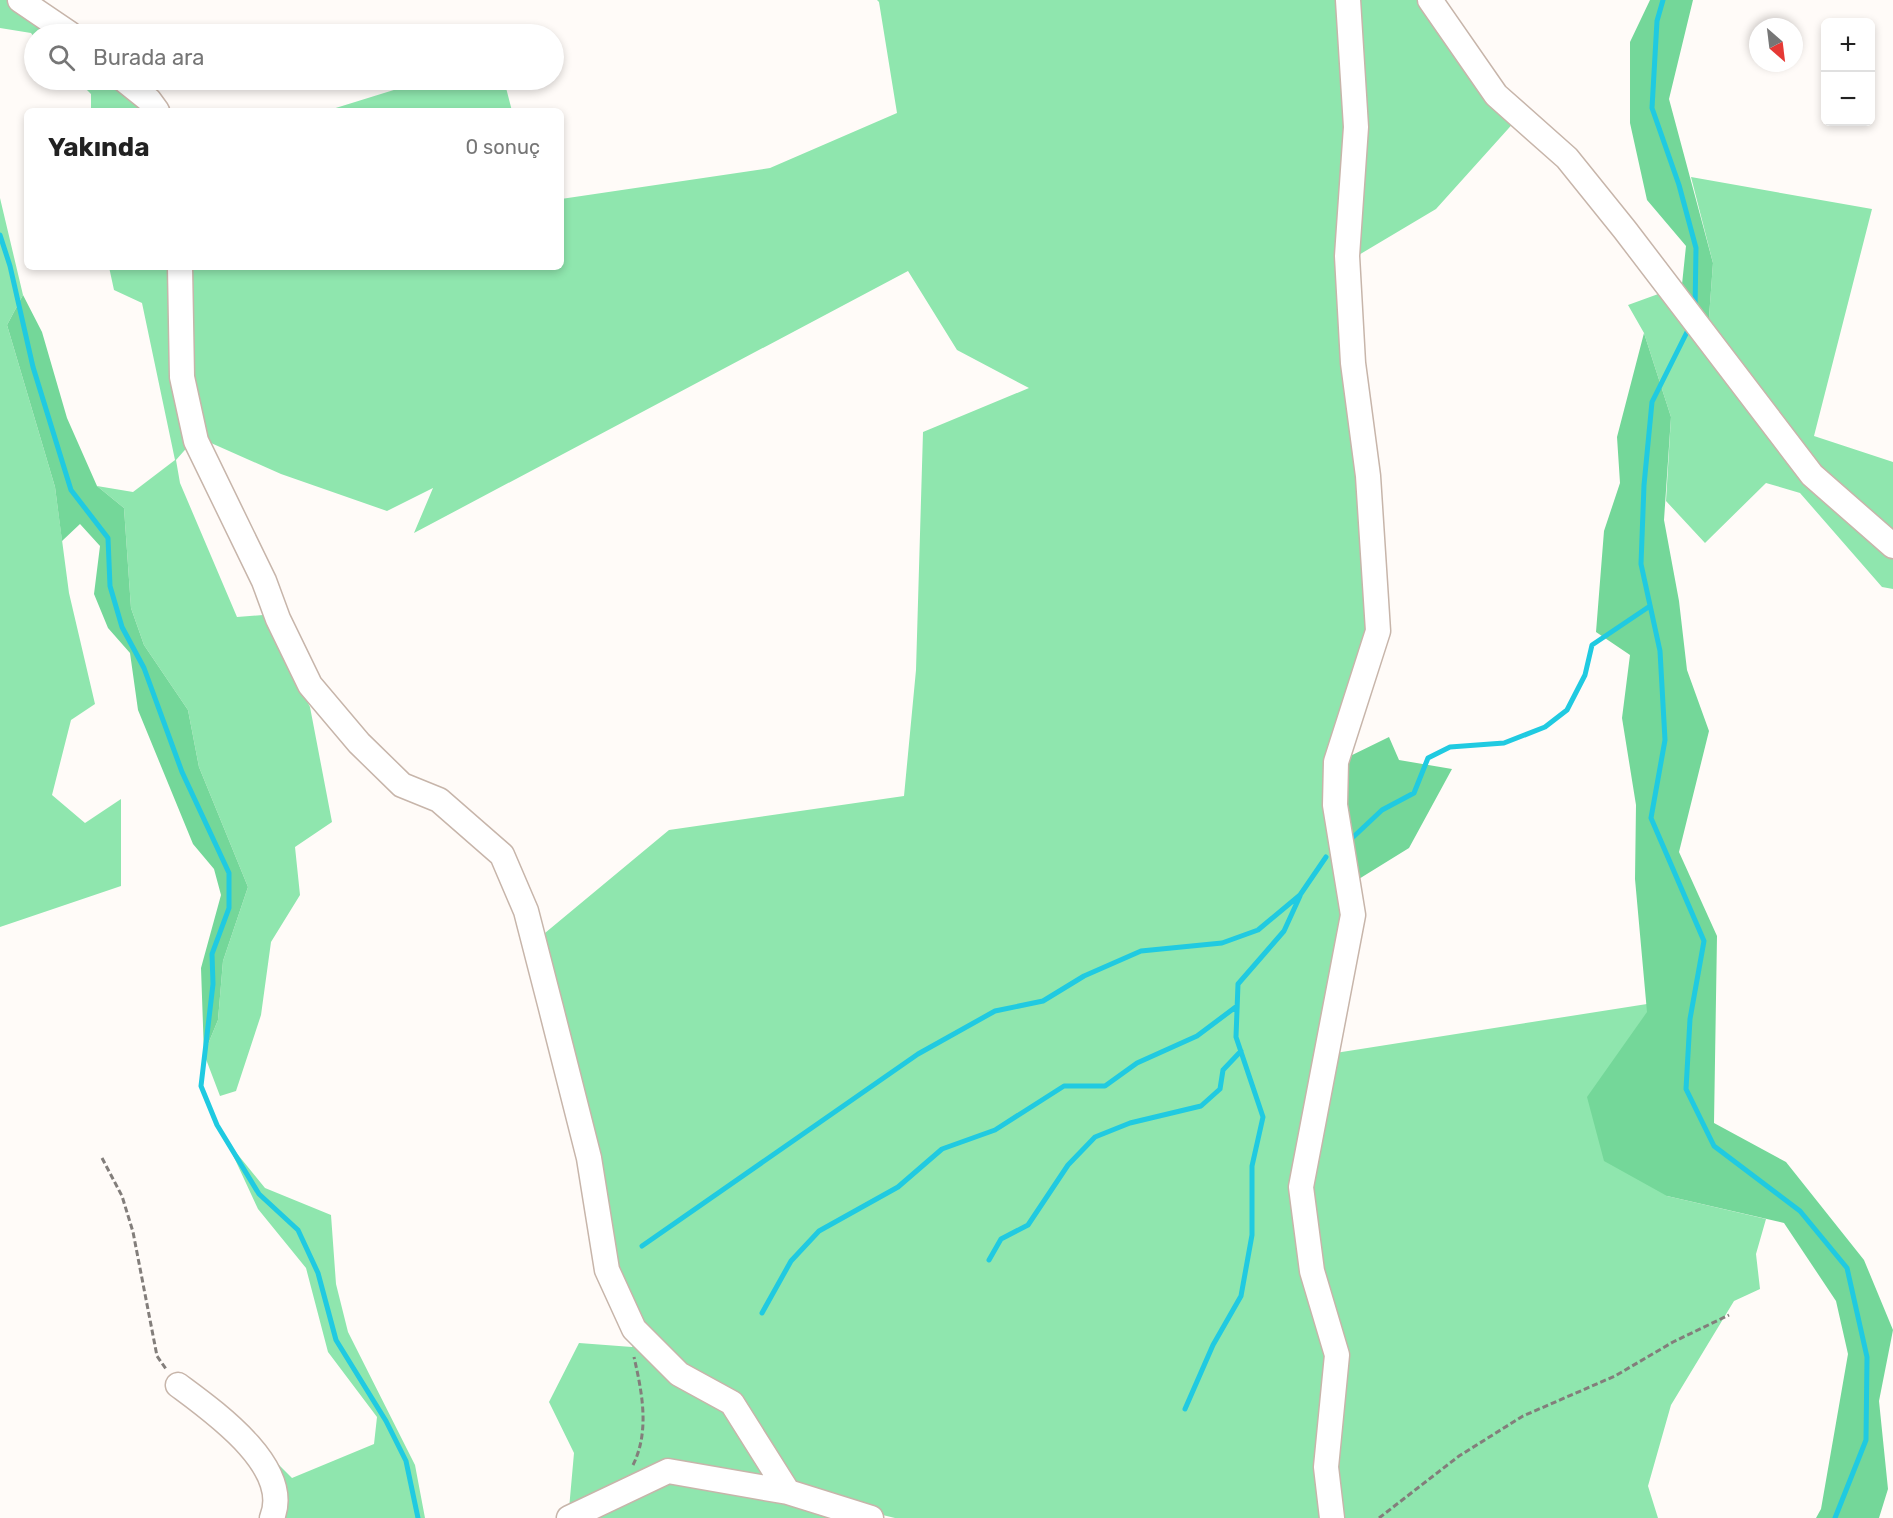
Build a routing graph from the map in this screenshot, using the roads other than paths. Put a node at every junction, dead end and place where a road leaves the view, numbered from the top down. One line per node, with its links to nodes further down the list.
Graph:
1 (20, 0): 4 (street)
2 (1348, 0): 14 (street)
3 (1430, 0): 8 (street)
4 (55, 24)
5 (137, 90): 6 (street)
6 (155, 108)
7 (180, 270): 10 (street)
8 (1893, 546)
9 (178, 1385): 11 (street)
10 (788, 1492): 12 (street); 13 (street)
11 (272, 1518)
12 (569, 1518)
13 (871, 1518)
14 (1332, 1518)

